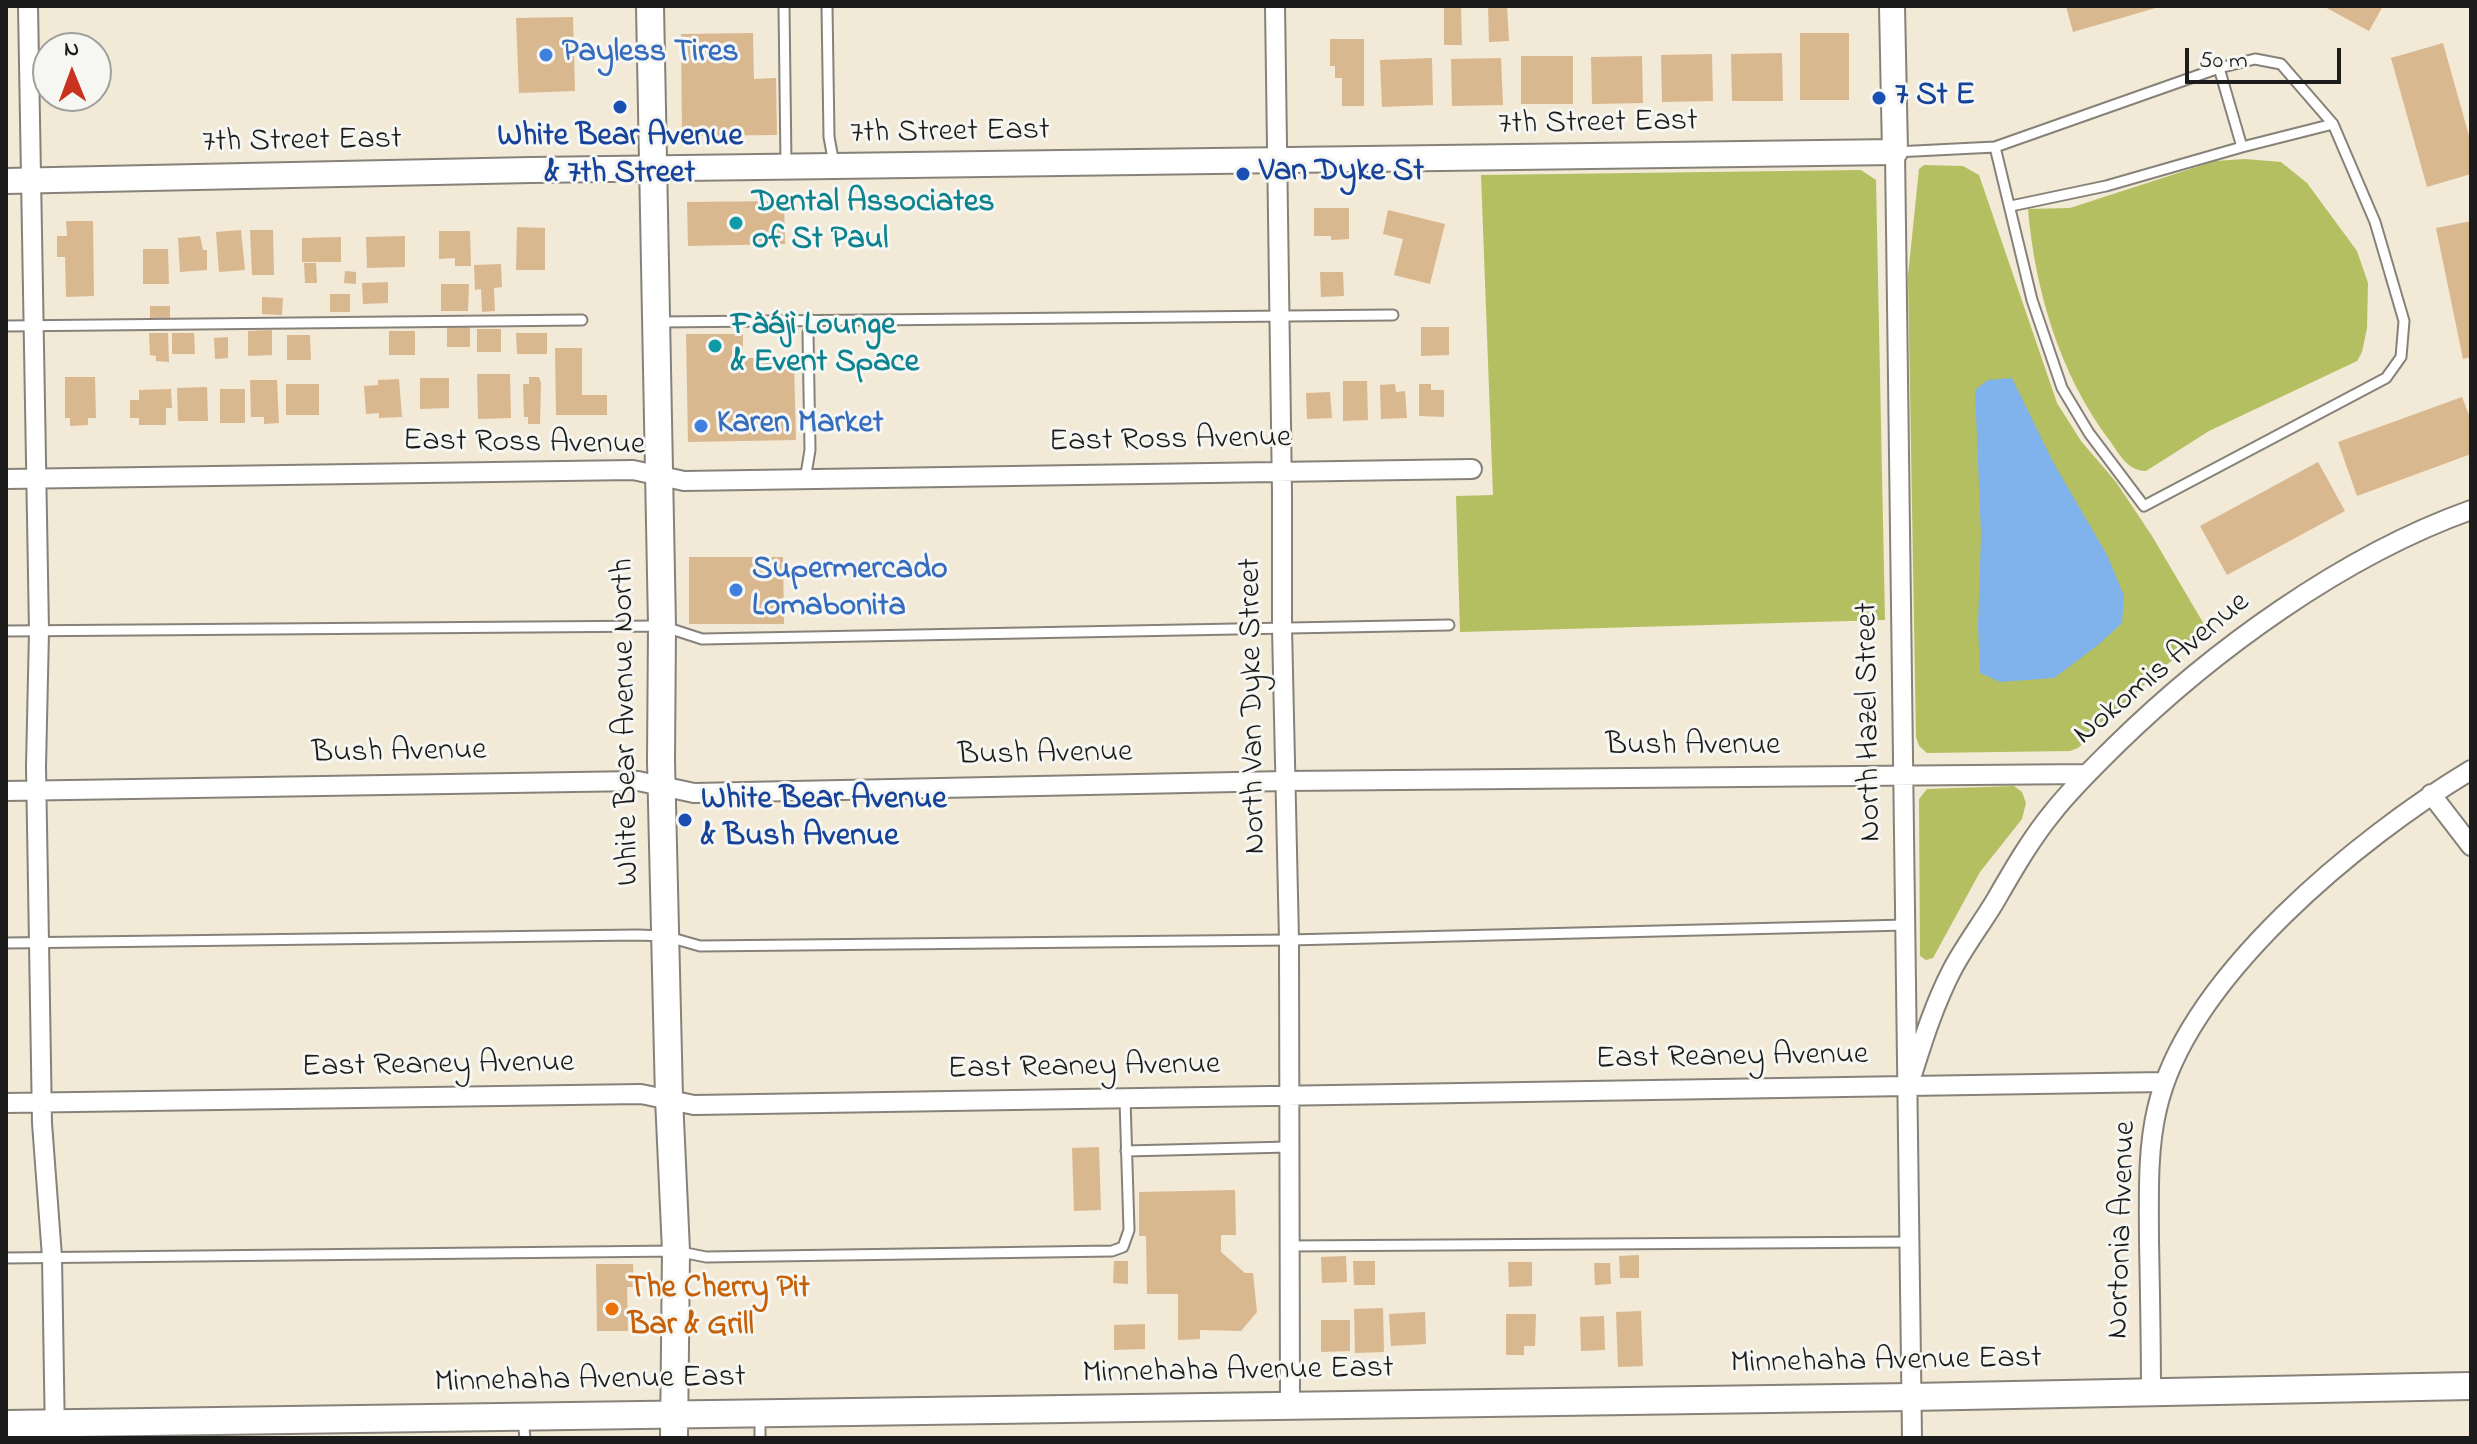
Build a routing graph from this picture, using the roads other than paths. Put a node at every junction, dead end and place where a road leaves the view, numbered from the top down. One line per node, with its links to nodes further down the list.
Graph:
1 (28, 6): 16 (street)
2 (650, 6): 15 (main road, White Bear Avenue North)
3 (784, 6): 13 (lane)
4 (827, 6): 14 (lane)
5 (1275, 6): 12 (street, North Van Dyke Street)
6 (1892, 6): 11 (street, North Hazel Street)
7 (2219, 68): 8 (lane); 9 (lane); 10 (lane)
8 (2333, 124): 10 (lane); 17 (lane)
9 (1995, 147): 11 (lane); 17 (lane)
10 (2242, 147): 17 (lane)
11 (1895, 152): 12 (street, 7th Street East); 39 (street, North Hazel Street)
12 (1277, 162): 14 (street, 7th Street East); 19 (street, North Van Dyke Street)
13 (786, 167): 14 (street, 7th Street East); 15 (street, 7th Street East)
14 (835, 167)
15 (652, 169): 16 (street, 7th Street East); 22 (main road, White Bear Avenue North)
16 (18, 181): 23 (street)
17 (2011, 206)
18 (1393, 315): 19 (lane)
19 (1280, 316): 21 (lane); 26 (street, North Van Dyke Street)
20 (582, 320): 23 (lane)
21 (812, 320): 22 (lane); 30 (lane)
22 (656, 322): 27 (main road, White Bear Avenue North)
23 (33, 325): 24 (lane); 28 (street)
24 (6, 326)
25 (1472, 469): 26 (street, East Ross Avenue)
26 (1282, 470): 30 (street, East Ross Avenue); 34 (street, North Van Dyke Street)
27 (659, 475): 28 (street, East Ross Avenue); 30 (street, East Ross Avenue); 33 (main road, White Bear Avenue North)
28 (36, 478): 29 (street, East Ross Avenue); 36 (street)
29 (6, 479)
30 (805, 480)
31 (2471, 510): 38 (street, Nokomis Avenue)
32 (1449, 625): 34 (lane)
33 (662, 626): 34 (lane); 36 (lane); 41 (main road, White Bear Avenue North)
34 (1282, 628): 40 (street, North Van Dyke Street)
35 (6, 631): 36 (lane)
36 (39, 631): 42 (street)
37 (2471, 770): 44 (street, Nortonia Avenue)
38 (2087, 774): 39 (street, Bush Avenue); 52 (street, Nokomis Avenue)
39 (1904, 777): 40 (street, Bush Avenue); 46 (street, North Hazel Street)
40 (1285, 781): 41 (street, Bush Avenue); 48 (street, North Van Dyke Street)
41 (662, 786): 42 (street, Bush Avenue); 47 (main road, White Bear Avenue North)
42 (37, 790): 43 (street, Bush Avenue); 50 (street)
43 (6, 791)
44 (2431, 794): 45 (street); 51 (street, Nortonia Avenue)
45 (2471, 846)
46 (1906, 925): 48 (lane); 52 (street, North Hazel Street)
47 (665, 936): 48 (lane); 50 (lane); 54 (main road, White Bear Avenue North)
48 (1289, 940): 53 (street, North Van Dyke Street)
49 (6, 943): 50 (lane)
50 (39, 943): 56 (street)
51 (2164, 1082): 52 (street, East Reaney Avenue); 66 (street, Nortonia Avenue)
52 (1908, 1086): 53 (street, East Reaney Avenue); 60 (street, North Hazel Street)
53 (1288, 1096): 55 (street, East Reaney Avenue); 58 (street, North Van Dyke Street)
54 (669, 1098): 55 (street, East Reaney Avenue); 56 (street, East Reaney Avenue); 62 (main road, White Bear Avenue North)
55 (1125, 1099): 59 (lane)
56 (42, 1102): 57 (street, East Reaney Avenue); 63 (street)
57 (6, 1103)
58 (1288, 1147): 59 (lane); 61 (street, North Van Dyke Street)
59 (1126, 1151): 62 (lane)
60 (1911, 1242): 61 (lane); 67 (street, North Hazel Street)
61 (1288, 1246): 68 (street, North Van Dyke Street)
62 (676, 1251): 63 (lane); 70 (main road, White Bear Avenue North)
63 (52, 1257): 64 (lane); 73 (street)
64 (6, 1258)
65 (2471, 1386): 66 (main road, Minnehaha Avenue East)
66 (2151, 1393): 67 (main road, Minnehaha Avenue East)
67 (1911, 1397): 68 (main road, Minnehaha Avenue East); 74 (street, North Hazel Street)
68 (1290, 1406): 71 (main road, Minnehaha Avenue East)
69 (6, 1424): 73 (main road, Minnehaha Avenue East)
70 (674, 1426): 71 (main road, Minnehaha Avenue East); 72 (main road, Minnehaha Avenue East)
71 (760, 1426)
72 (524, 1427): 73 (main road, Minnehaha Avenue East)
73 (55, 1430)
74 (1912, 1438)

